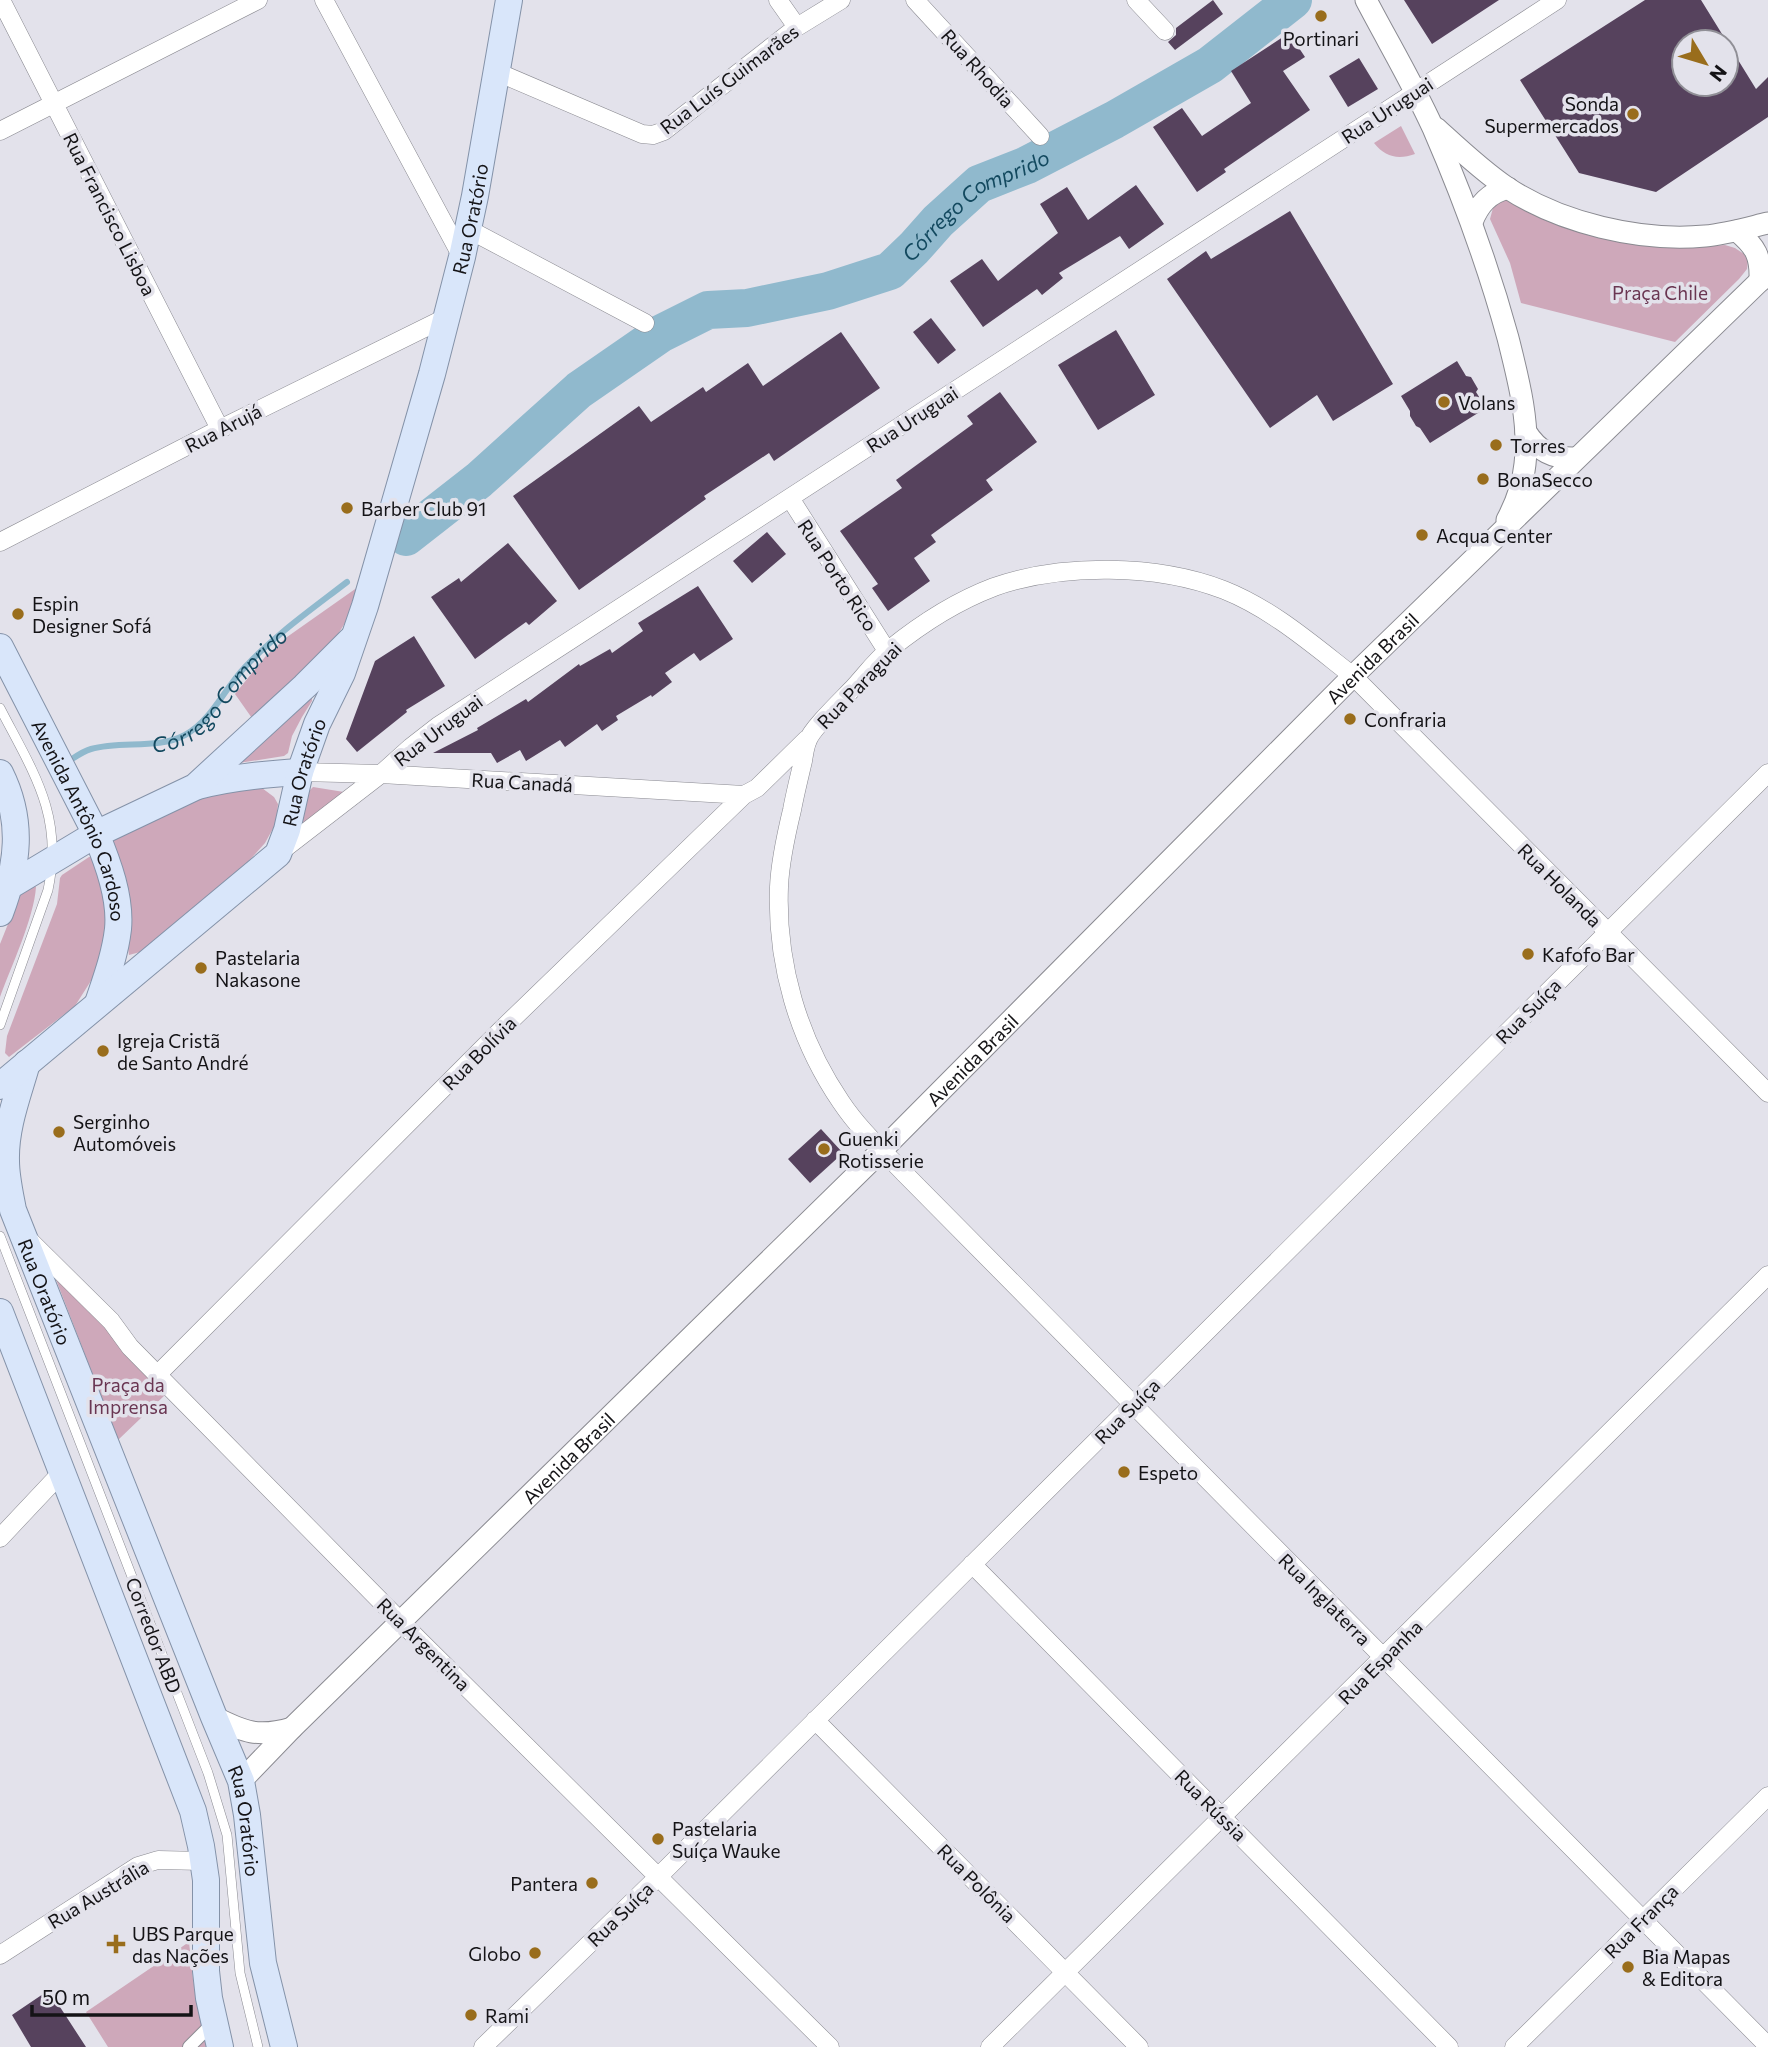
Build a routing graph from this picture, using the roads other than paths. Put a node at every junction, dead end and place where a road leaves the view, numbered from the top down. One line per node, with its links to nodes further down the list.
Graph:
1 (1, 0): 15 (street, Rua Francisco Lisboa)
2 (258, 0): 15 (street)
3 (324, 0): 24 (street)
4 (509, 0): 13 (main road, Rua Oratório)
5 (778, 0): 11 (street)
6 (841, 0): 11 (street, Rua Luís Guimarães)
7 (915, 0): 18 (street, Rua Rhodia)
8 (1136, 0): 12 (street)
9 (1366, 0): 14 (street)
10 (1557, 0): 14 (street, Rua Uruguai)
11 (797, 27): 13 (street, Rua Luís Guimarães)
12 (1165, 31)
13 (497, 72): 22 (main road, Rua Oratório)
14 (1415, 93): 16 (street); 31 (street, Rua Uruguai)
15 (54, 103): 17 (street); 28 (street, Rua Francisco Lisboa)
16 (1431, 125): 19 (street); 20 (street)
17 (0, 131)
18 (1040, 136)
19 (1508, 188): 20 (street); 23 (street)
20 (1472, 222): 29 (street)
21 (1768, 222): 23 (street)
22 (468, 229): 24 (main road, Rua Oratório); 27 (street)
23 (1737, 230): 25 (street)
24 (462, 257): 26 (main road, Rua Oratório)
25 (1764, 277): 30 (street)
26 (447, 317): 28 (street, Rua Arujá); 34 (main road, Rua Oratório)
27 (645, 323)
28 (220, 429): 33 (street, Rua Arujá)
29 (1526, 432): 30 (street); 32 (street)
30 (1576, 458): 32 (street)
31 (790, 498): 36 (street, Rua Porto Rico); 44 (street, Rua Uruguai)
32 (1499, 535): 37 (street, Avenida Brasil)
33 (0, 542)
34 (354, 636): 40 (main road, Rua Oratório); 45 (main road, Rua Oratório)
35 (0, 647): 48 (main road, Avenida Antônio Cardoso)
36 (887, 651): 37 (street, Rua Paraguai); 39 (street, Rua Paraguai)
37 (1353, 676): 53 (street, Rua Holanda); 59 (street, Avenida Brasil)
38 (0, 708): 50 (lane)
39 (808, 738): 46 (street, Rua Bolívia); 59 (street, Rua Paraguai)
40 (300, 772): 43 (main road); 44 (street, Rua Canadá); 47 (main road, Rua Oratório)
41 (0, 773): 51 (main road)
42 (1768, 773): 53 (street, Rua Suíça)
43 (254, 774): 45 (main road); 47 (main road)
44 (381, 774): 46 (street, Rua Canadá); 49 (street, Rua Uruguai)
45 (195, 787): 48 (main road, Rua Oratório)
46 (744, 795): 63 (street, Rua Bolívia)
47 (292, 806): 49 (main road, Rua Oratório)
48 (96, 834): 50 (main road, Rua Oratório); 54 (main road, Avenida Antônio Cardoso)
49 (278, 854): 54 (main road)
50 (52, 859): 51 (main road, Rua Oratório); 55 (lane)
51 (5, 886): 52 (main road)
52 (0, 913)
53 (1607, 932): 58 (street, Rua Holanda); 64 (street, Rua Suíça)
54 (98, 1003): 56 (main road)
55 (0, 1025)
56 (27, 1063): 57 (main road); 60 (main road, Rua Oratório)
57 (0, 1086)
58 (1768, 1093)
59 (882, 1150): 64 (street, Rua Inglaterra); 68 (street, Avenida Brasil)
60 (12, 1236): 63 (street, Rua Argentina); 70 (main road, Rua Oratório); 84 (lane, Corredor ABD)
61 (1768, 1275): 69 (street, Rua Espanha)
62 (0, 1312): 65 (main road)
63 (158, 1375): 68 (street, Rua Argentina)
64 (1133, 1405): 67 (street, Rua Suíça); 69 (street, Rua Inglaterra)
65 (62, 1472): 66 (street); 76 (main road)
66 (0, 1538)
67 (972, 1564): 71 (street, Rua Suíça); 75 (street, Rua Rússia)
68 (401, 1622): 72 (street, Avenida Brasil); 77 (street, Rua Argentina)
69 (1384, 1659): 75 (street, Rua Espanha); 78 (street, Rua Inglaterra)
70 (214, 1717): 72 (street); 73 (main road, Rua Oratório)
71 (815, 1720): 77 (street, Rua Suíça); 80 (street, Rua Polônia)
72 (292, 1728): 73 (street, Avenida Brasil)
73 (241, 1780): 85 (main road, Rua Oratório)
74 (1768, 1796): 78 (street, Rua França)
75 (1222, 1816): 80 (street, Rua Espanha); 90 (street, Rua Rússia)
76 (203, 1861): 79 (street, Rua Austrália); 81 (main road)
77 (657, 1878): 86 (street, Rua Suíça); 87 (street, Rua Argentina)
78 (1644, 1919): 82 (street, Rua Inglaterra); 91 (street, Rua França)
79 (0, 1955)
80 (1066, 1972): 88 (street, Rua Espanha); 89 (street, Rua Polônia)
81 (216, 2035): 83 (street)
82 (1768, 2046)
83 (189, 2047)
84 (258, 2047)
85 (284, 2047)
86 (483, 2047)
87 (830, 2047)
88 (990, 2047)
89 (1139, 2047)
90 (1449, 2047)
91 (1514, 2047)

